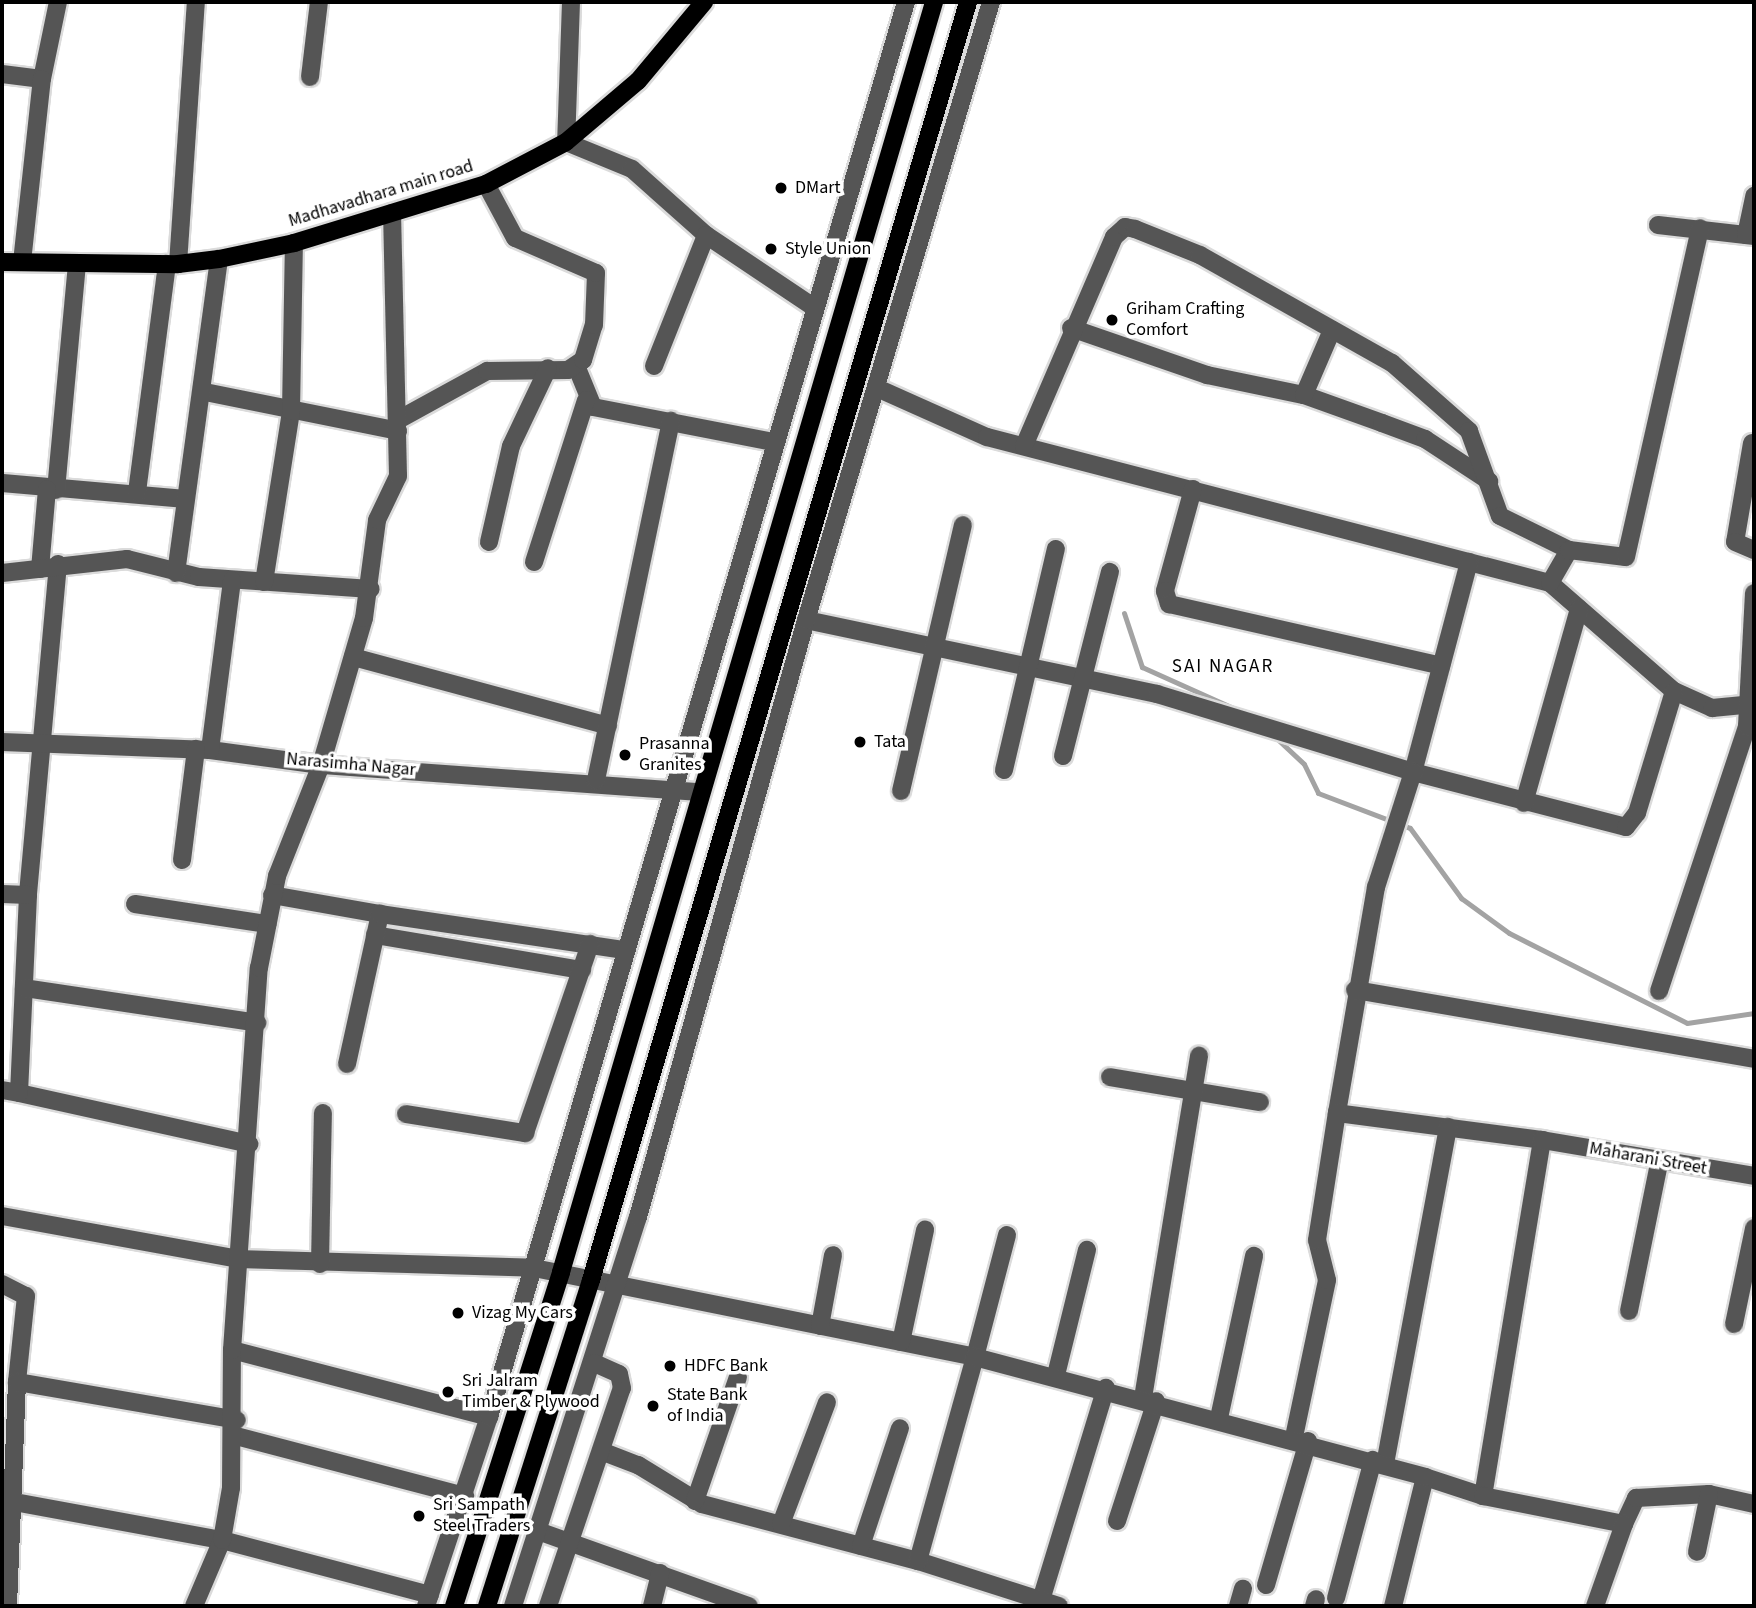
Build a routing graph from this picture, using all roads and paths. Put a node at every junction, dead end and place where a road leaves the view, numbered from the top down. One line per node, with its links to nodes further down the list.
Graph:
1 (58, 2): 12 (street)
2 (196, 2): 26 (street)
3 (319, 2): 11 (street)
4 (571, 2): 13 (street)
5 (704, 2): 13 (main road, Madhavadhara main road)
6 (906, 2): 27 (street)
7 (934, 2): 86 (main road)
8 (968, 2): 129 (main road)
9 (991, 2): 33 (street)
10 (2, 74): 12 (street)
11 (310, 77)
12 (42, 79): 24 (street)
13 (566, 142): 14 (main road, Madhavadhara main road); 19 (street)
14 (486, 184): 16 (main road, Madhavadhara main road); 32 (street)
15 (1754, 196): 20 (street)
16 (392, 214): 21 (main road, Madhavadhara main road); 39 (street)
17 (1658, 225): 18 (street)
18 (1700, 228): 20 (street); 52 (street)
19 (706, 235): 27 (street); 30 (street)
20 (1750, 236)
21 (294, 243): 22 (main road, Madhavadhara main road); 37 (street)
22 (219, 259): 26 (main road, Madhavadhara main road); 34 (street)
23 (2, 262): 24 (main road, Madhavadhara main road)
24 (22, 262): 25 (main road, Madhavadhara main road)
25 (77, 264): 26 (main road, Madhavadhara main road); 46 (street)
26 (172, 264): 47 (street)
27 (812, 306): 40 (street)
28 (1071, 328): 29 (street); 35 (street); 42 (street)
29 (1332, 330): 35 (street); 43 (street)
30 (654, 366)
31 (548, 368): 32 (street); 39 (street); 50 (street)
32 (576, 368): 36 (street)
33 (879, 389): 42 (street); 67 (street)
34 (205, 393): 37 (street); 48 (street)
35 (1304, 395): 43 (street)
36 (586, 400): 38 (street); 54 (street)
37 (290, 411): 39 (street); 62 (street)
38 (671, 421): 40 (street); 75 (street)
39 (398, 425): 64 (street)
40 (773, 442): 84 (street)
41 (1752, 443): 53 (street)
42 (1024, 446): 45 (street)
43 (1489, 481): 52 (street)
44 (2, 483): 46 (street)
45 (1194, 489): 55 (street); 70 (street)
46 (52, 490): 47 (street); 57 (street)
47 (136, 492): 48 (street)
48 (185, 499): 60 (street)
49 (963, 524): 68 (street)
50 (489, 542)
51 (1056, 550): 71 (street)
52 (1569, 550): 63 (street)
53 (1754, 550)
54 (534, 562)
55 (1469, 562): 63 (street); 70 (street)
56 (58, 564): 57 (street); 60 (street); 77 (street)
57 (40, 569): 59 (street)
58 (1110, 572): 72 (street)
59 (2, 573)
60 (176, 573): 61 (street)
61 (232, 580): 62 (street); 78 (street)
62 (264, 582): 64 (street)
63 (1550, 583): 66 (street)
64 (371, 589): 69 (street)
65 (1754, 593): 74 (street)
66 (1579, 609): 73 (street); 87 (street)
67 (806, 620): 68 (street); 131 (street)
68 (934, 649): 71 (street); 85 (street)
69 (353, 657): 75 (street); 80 (street)
70 (1441, 666): 82 (street)
71 (1029, 669): 72 (street); 81 (street)
72 (1083, 680): 79 (street); 82 (street)
73 (1674, 691): 74 (street); 87 (street)
74 (1751, 706): 101 (street)
75 (608, 726): 83 (street)
76 (2, 741): 77 (street, Narasimha Nagar)
77 (45, 742): 78 (street, Narasimha Nagar); 90 (street)
78 (203, 749): 80 (street, Narasimha Nagar); 88 (street)
79 (1063, 757)
80 (321, 765): 83 (street, Narasimha Nagar); 91 (street)
81 (1004, 770)
82 (1413, 772): 87 (street); 100 (street)
83 (596, 780): 84 (street, Narasimha Nagar)
84 (673, 789): 86 (street, Narasimha Nagar); 97 (street)
85 (901, 791)
86 (701, 792): 128 (main road)
87 (1524, 803)
88 (182, 860)
89 (2, 894): 90 (street)
90 (28, 895): 99 (street)
91 (272, 895): 93 (street); 94 (street)
92 (135, 904): 94 (street)
93 (380, 914): 95 (street); 96 (street)
94 (267, 925): 102 (street)
95 (375, 935): 98 (street); 105 (street)
96 (590, 944): 97 (street); 98 (street)
97 (624, 950): 127 (street)
98 (582, 970): 112 (street)
99 (24, 988): 102 (street); 108 (street)
100 (1355, 990): 104 (street); 110 (street)
101 (1659, 990)
102 (257, 1023): 115 (street)
103 (1199, 1056): 107 (street)
104 (1754, 1059)
105 (347, 1064)
106 (1110, 1077): 107 (street)
107 (1193, 1089): 109 (street); 143 (street)
108 (10, 1092): 115 (street)
109 (1260, 1102)
110 (1337, 1112): 113 (street, Maharani Street); 149 (street)
111 (323, 1113): 126 (street)
112 (406, 1114)
113 (1448, 1127): 114 (street, Maharani Street); 151 (street)
114 (1542, 1140): 116 (street, Maharani Street); 155 (street)
115 (249, 1144): 125 (street)
116 (1659, 1163): 117 (street, Maharani Street); 132 (street)
117 (1754, 1176)
118 (2, 1216): 125 (street)
119 (1754, 1228): 133 (street)
120 (925, 1230): 135 (street)
121 (1007, 1235): 137 (street)
122 (1087, 1250): 139 (street)
123 (833, 1255): 134 (street)
124 (1254, 1256): 146 (street)
125 (238, 1259): 126 (street); 136 (street)
126 (320, 1264): 127 (street)
127 (534, 1268): 128 (street); 145 (street)
128 (561, 1272): 129 (street); 175 (main road)
129 (591, 1280): 131 (street); 176 (main road)
130 (2, 1284): 141 (street)
131 (617, 1286): 134 (street); 138 (street)
132 (1629, 1311)
133 (1734, 1324)
134 (820, 1325): 135 (street)
135 (901, 1342): 137 (street)
136 (232, 1350): 145 (street); 147 (street)
137 (975, 1357): 139 (street); 167 (street)
138 (594, 1363): 150 (street); 162 (street)
139 (1056, 1375): 142 (street)
140 (738, 1377): 157 (street)
141 (17, 1382): 147 (street); 156 (street)
142 (1106, 1388): 143 (street); 171 (street)
143 (1149, 1399): 146 (street); 159 (street)
144 (827, 1402): 160 (street)
145 (489, 1417): 154 (street)
146 (1219, 1418): 149 (street)
147 (236, 1428): 154 (street); 163 (street)
148 (900, 1428): 165 (street)
149 (1301, 1439): 151 (street); 169 (street)
150 (601, 1451): 157 (street); 164 (street)
151 (1379, 1462): 152 (street); 170 (street)
152 (1425, 1477): 155 (street); 182 (street)
153 (1709, 1493): 158 (street); 161 (street); 166 (street)
154 (465, 1496): 172 (street)
155 (1483, 1496): 161 (street)
156 (9, 1501): 163 (street); 173 (street)
157 (695, 1501): 160 (street)
158 (1754, 1504)
159 (1117, 1521)
160 (781, 1524): 165 (street)
161 (1623, 1524): 183 (street)
162 (538, 1531): 164 (street); 177 (street)
163 (222, 1540): 172 (street); 174 (street)
164 (570, 1542): 168 (street); 178 (street)
165 (861, 1546): 167 (street)
166 (1697, 1552)
167 (918, 1561): 171 (street)
168 (660, 1573): 179 (street); 180 (street)
169 (1266, 1585)
170 (1336, 1598)
171 (1041, 1600): 181 (street)
172 (428, 1601)
173 (8, 1606)
174 (194, 1606)
175 (454, 1606)
176 (487, 1606)
177 (513, 1606)
178 (548, 1606)
179 (652, 1606)
180 (749, 1606)
181 (1059, 1606)
182 (1393, 1606)
183 (1595, 1606)

